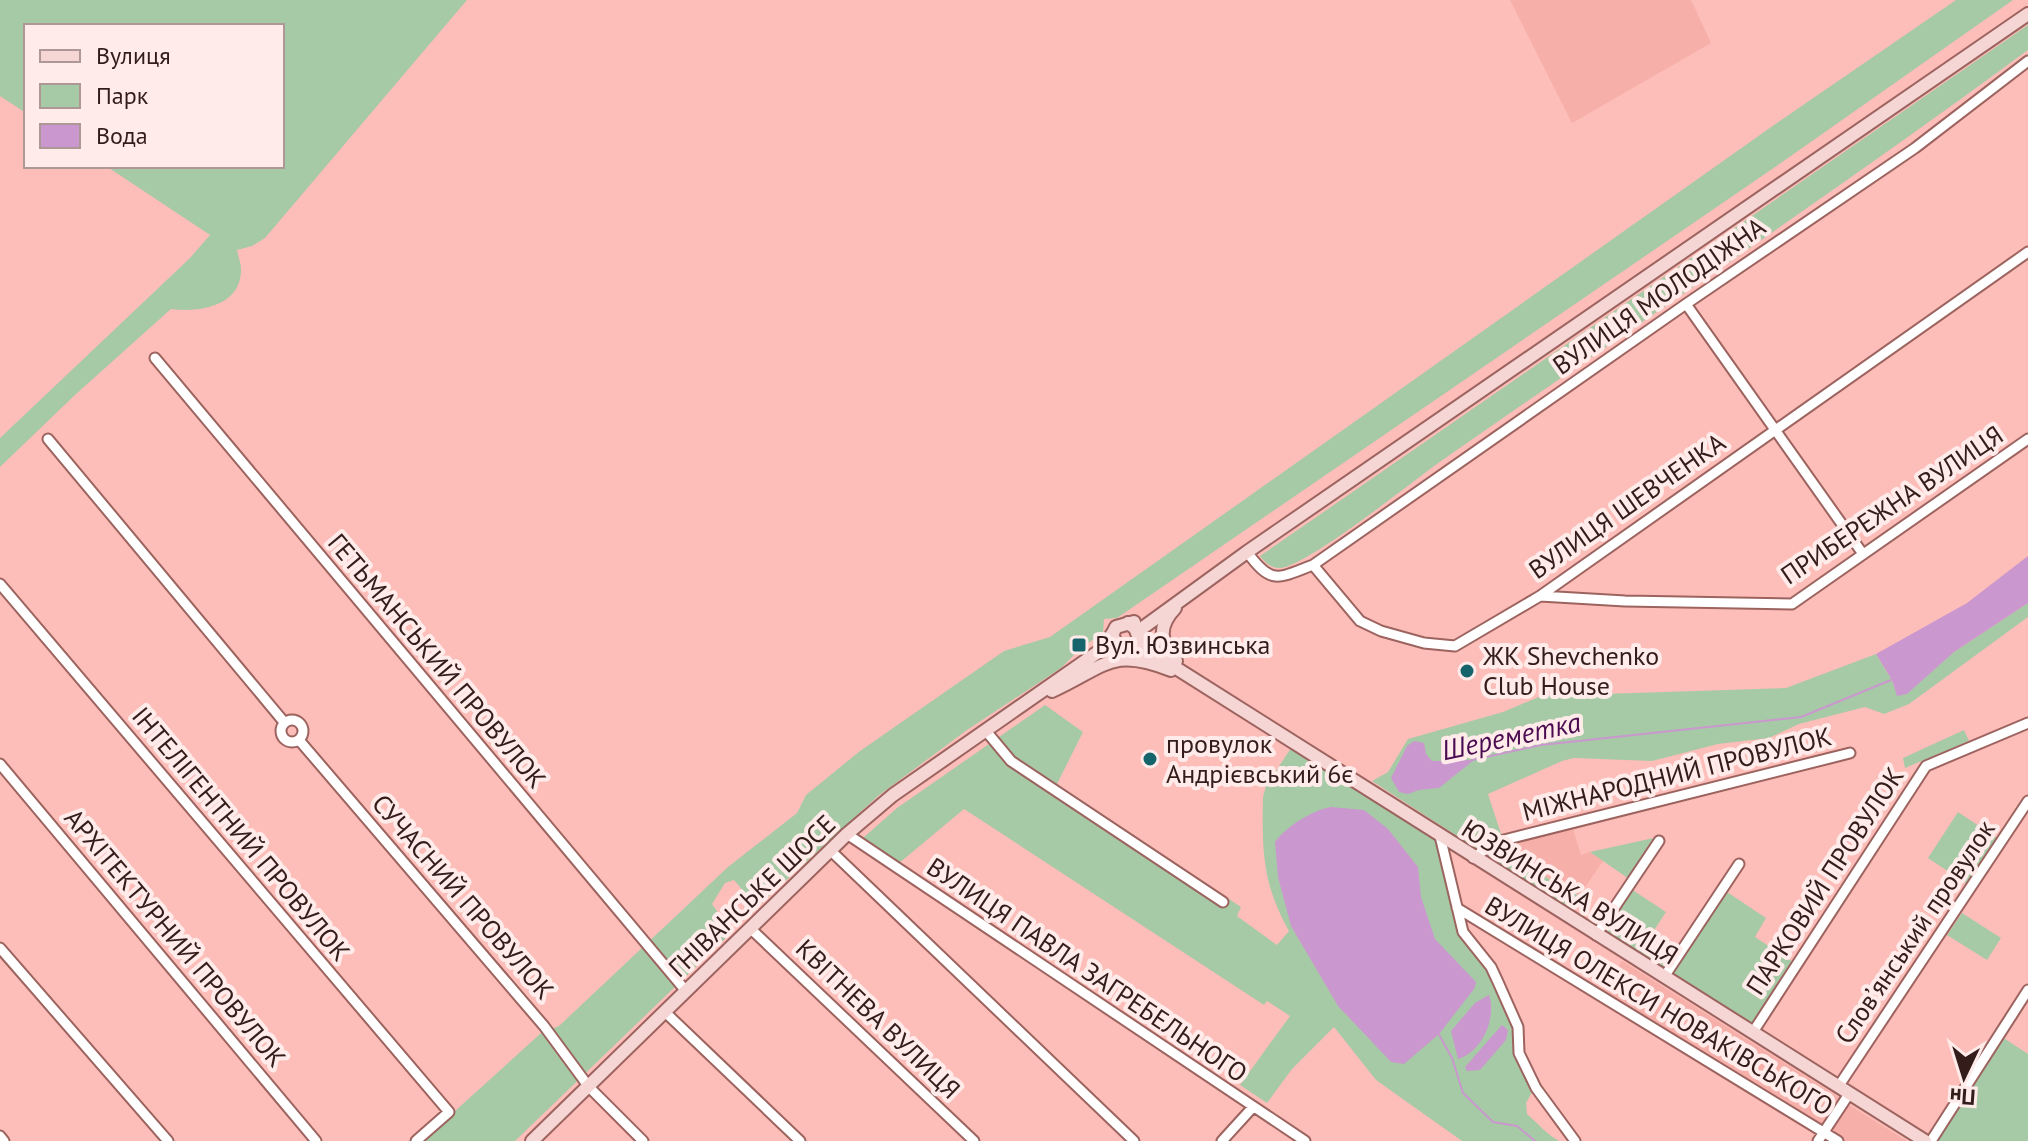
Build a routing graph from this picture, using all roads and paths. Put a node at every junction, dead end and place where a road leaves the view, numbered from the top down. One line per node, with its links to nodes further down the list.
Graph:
1 (2028, 14): 9 (main road)
2 (2028, 61): 4 (street, ВУЛИЦЯ МОЛОДІЖНА)
3 (2028, 252): 6 (street, ВУЛИЦЯ ШЕВЧЕНКА)
4 (1686, 304): 6 (street); 11 (street, ВУЛИЦЯ МОЛОДІЖНА)
5 (155, 358): 43 (street, ГЕТЬМАНСЬКИЙ ПРОВУЛОК)
6 (1774, 429): 10 (street); 15 (street, ВУЛИЦЯ ШЕВЧЕНКА)
7 (48, 439): 23 (street)
8 (2028, 439): 10 (street, ПРИБЕРЕЖНА ВУЛИЦЯ)
9 (1247, 552): 11 (street); 12 (main road)
10 (1863, 554): 15 (street, ПРИБЕРЕЖНА ВУЛИЦЯ)
11 (1313, 565): 15 (street, ВУЛИЦЯ ШЕВЧЕНКА)
12 (1202, 583): 14 (main road); 16 (main road)
13 (0, 584): 54 (street, ІНТЕЛІГЕНТНИЙ ПРОВУЛОК)
14 (1187, 595): 16 (main road); 20 (main road)
15 (1540, 596)
16 (1134, 631): 17 (main road); 18 (main road); 19 (main road)
17 (1112, 634): 18 (main road); 22 (main road, ГНІВАНСЬКЕ ШОСЕ)
18 (1125, 648): 19 (main road); 21 (main road, ГНІВАНСЬКЕ ШОСЕ)
19 (1176, 668): 20 (main road)
20 (1192, 678): 21 (main road); 31 (main road, ЮЗВИНСЬКА ВУЛИЦЯ)
21 (1052, 691): 22 (main road, ГНІВАНСЬКЕ ШОСЕ)
22 (1022, 706): 25 (main road, ГНІВАНСЬКЕ ШОСЕ)
23 (284, 722): 26 (street); 26 (street)
24 (2028, 723): 45 (street, ПАРКОВИЙ ПРОВУЛОК)
25 (986, 731): 30 (main road, ГНІВАНСЬКЕ ШОСЕ); 36 (street)
26 (299, 740): 46 (street, СУЧАСНИЙ ПРОВУЛОК)
27 (1850, 753): 34 (street, МІЖНАРОДНИЙ ПРОВУЛОК)
28 (0, 764): 53 (street, АРХІТЕКТУРНИЙ ПРОВУЛОК)
29 (2028, 801): 47 (street, Словʼянський провулок)
30 (847, 834): 33 (main road, ГНІВАНСЬКЕ ШОСЕ); 48 (street, ВУЛИЦЯ ПАВЛА ЗАГРЕБЕЛЬНОГО)
31 (1440, 836): 34 (main road, ЮЗВИНСЬКА ВУЛИЦЯ); 37 (street)
32 (1659, 841): 39 (street)
33 (830, 850): 38 (main road, ГНІВАНСЬКЕ ШОСЕ); 59 (street)
34 (1473, 858): 39 (main road, ЮЗВИНСЬКА ВУЛИЦЯ)
35 (1739, 864): 41 (street)
36 (1223, 902)
37 (1457, 908): 50 (street, ВУЛИЦЯ ОЛЕКСИ НОВАКІВСЬКОГО); 62 (street)
38 (751, 929): 43 (main road, ГНІВАНСЬКЕ ШОСЕ); 58 (street, КВІТНЕВА ВУЛИЦЯ)
39 (1596, 935): 41 (main road, ЮЗВИНСЬКА ВУЛИЦЯ)
40 (0, 948): 52 (street)
41 (1664, 977): 45 (main road, ЮЗВИНСЬКА ВУЛИЦЯ)
42 (2028, 990): 64 (street)
43 (686, 991): 44 (main road, ГНІВАНСЬКЕ ШОСЕ)
44 (665, 1012): 46 (main road, ГНІВАНСЬКЕ ШОСЕ); 57 (street)
45 (1753, 1032): 47 (main road, ЮЗВИНСЬКА ВУЛИЦЯ)
46 (589, 1087): 55 (main road, ГНІВАНСЬКЕ ШОСЕ); 56 (street, СУЧАСНИЙ ПРОВУЛОК)
47 (1844, 1090): 50 (street, Словʼянський провулок); 64 (main road, ЮЗВИНСЬКА ВУЛИЦЯ)
48 (1253, 1107): 60 (street); 61 (street, ВУЛИЦЯ ПАВЛА ЗАГРЕБЕЛЬНОГО)
49 (0, 1136): 51 (street)
50 (1821, 1136): 63 (street, ВУЛИЦЯ ОЛЕКСИ НОВАКІВСЬКОГО)
51 (4, 1141)
52 (168, 1141)
53 (316, 1141)
54 (416, 1141)
55 (532, 1141)
56 (643, 1141)
57 (800, 1141)
58 (974, 1141)
59 (1134, 1141)
60 (1222, 1141)
61 (1305, 1141)
62 (1575, 1141)
63 (1838, 1141)
64 (1928, 1141)

